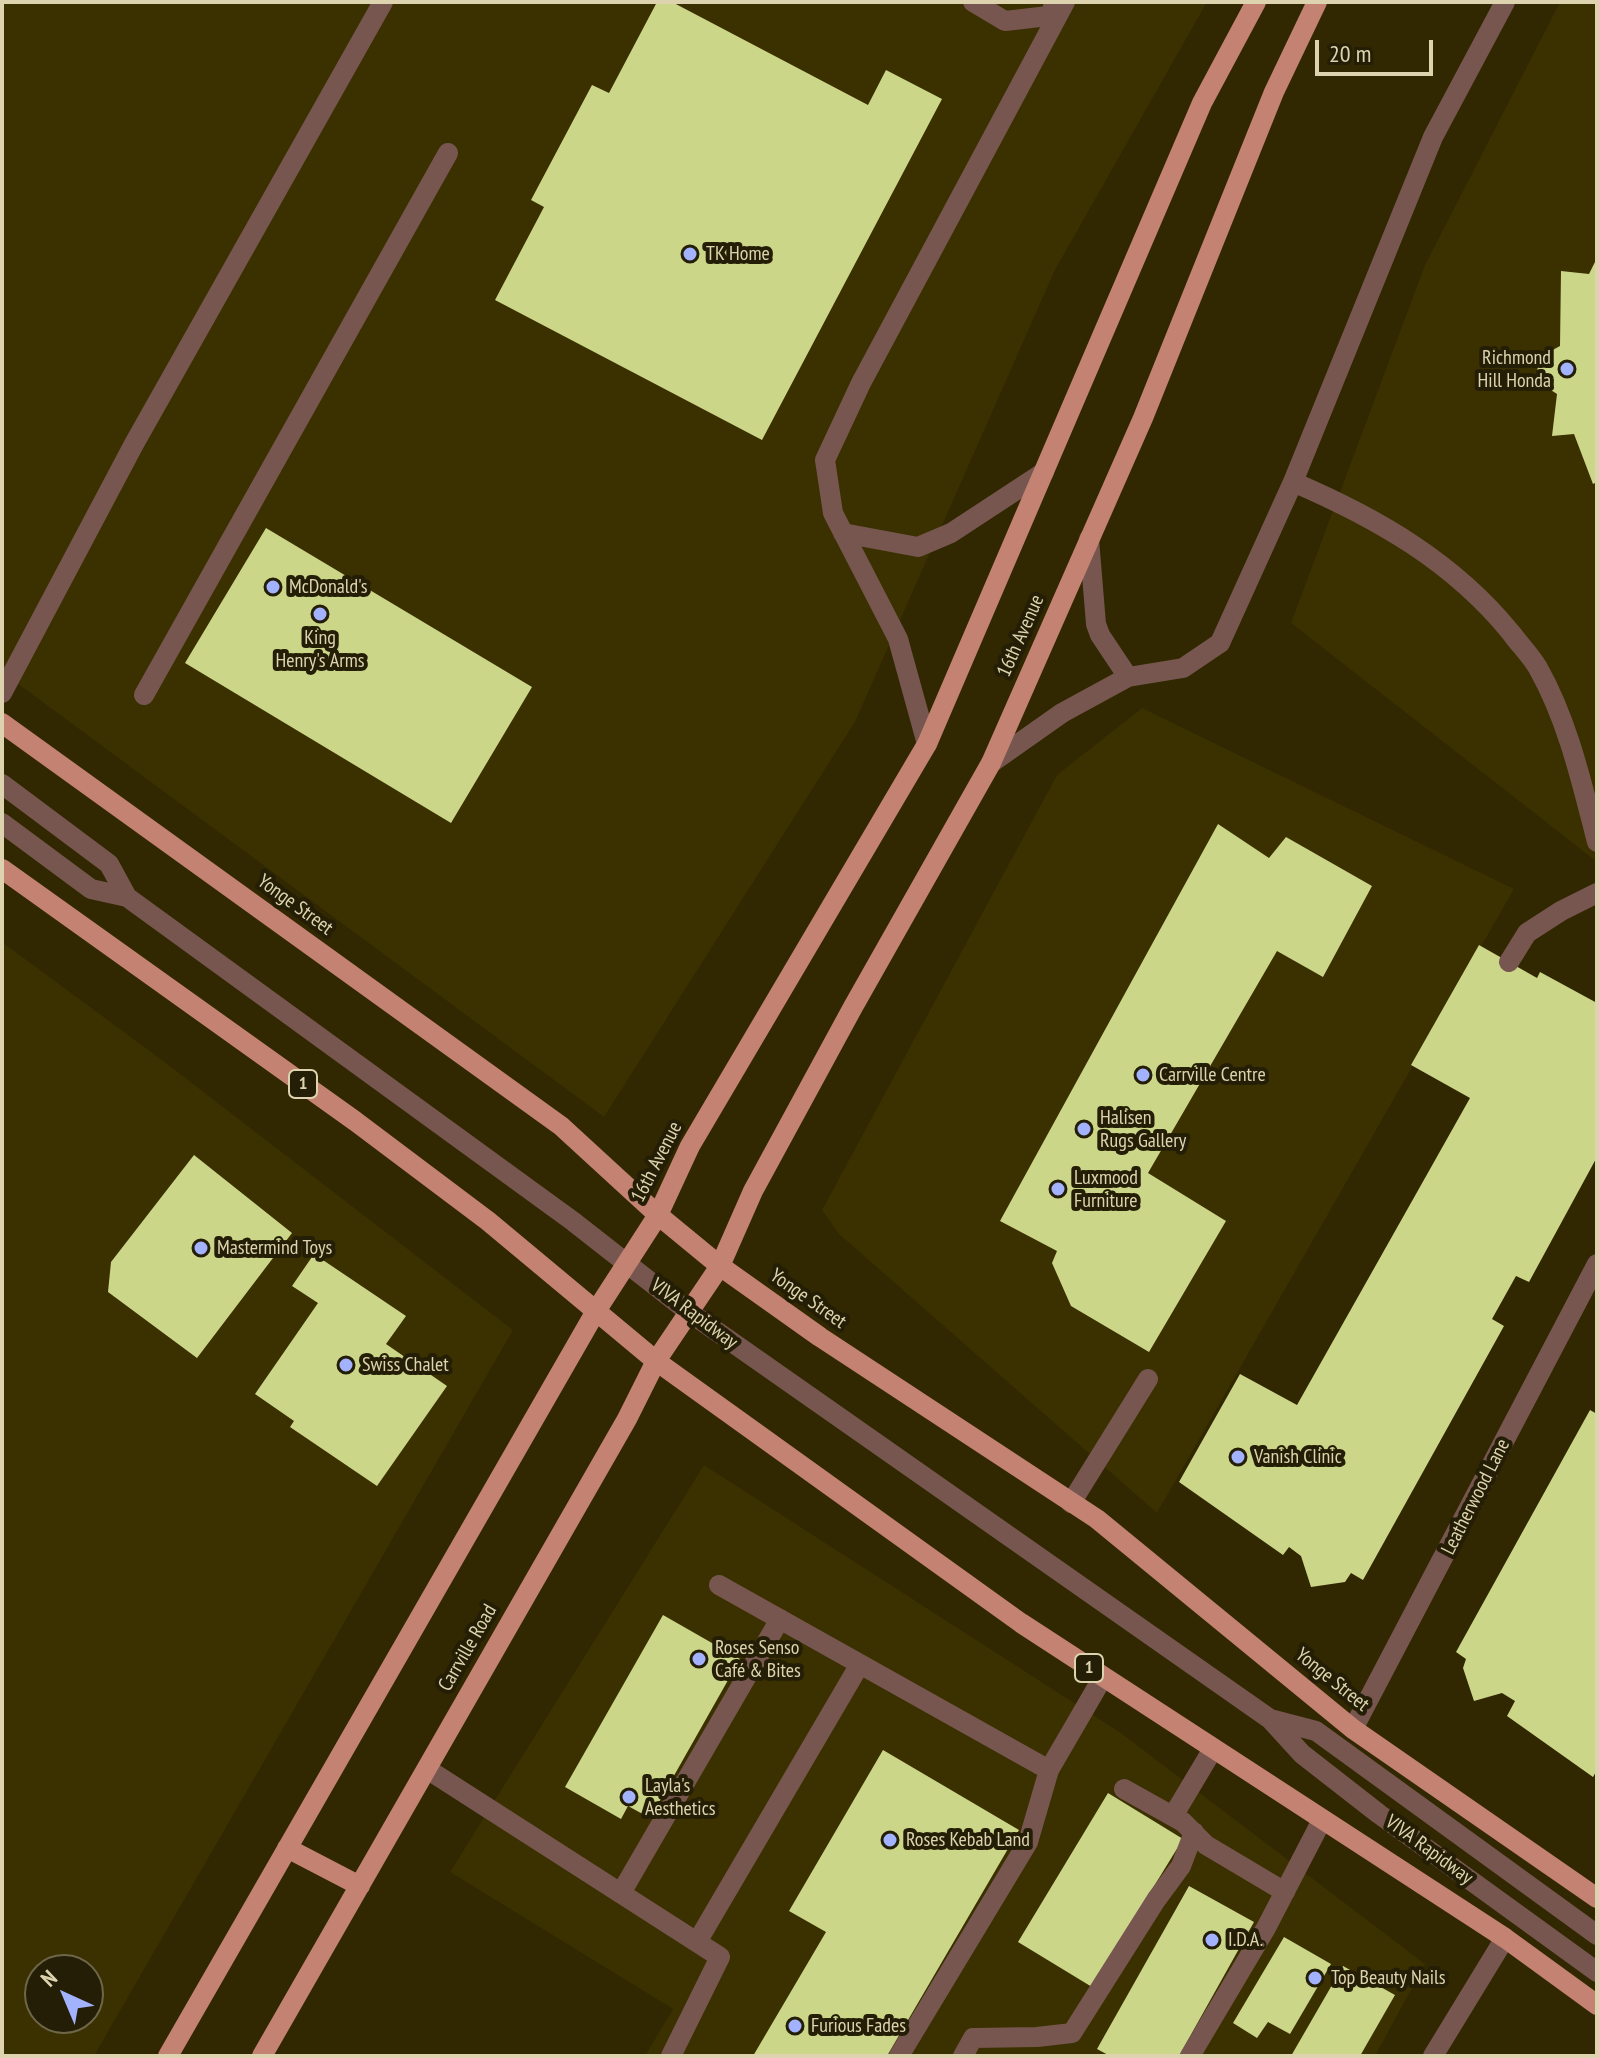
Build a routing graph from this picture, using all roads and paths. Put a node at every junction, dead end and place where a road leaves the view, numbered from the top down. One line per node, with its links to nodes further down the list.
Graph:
1 (383, 2): 13 (street)
2 (973, 2): 6 (street)
3 (1256, 2): 8 (main road, 16th Avenue)
4 (1317, 2): 11 (main road, 16th Avenue)
5 (1505, 2): 9 (street)
6 (1058, 6): 10 (street)
7 (448, 153): 14 (street)
8 (1044, 472): 10 (street); 16 (main road, 16th Avenue)
9 (1293, 482): 12 (street); 20 (street)
10 (843, 533): 16 (street)
11 (1089, 539): 12 (street); 17 (main road, 16th Avenue)
12 (1128, 677): 17 (street)
13 (2, 693)
14 (144, 695)
15 (2, 723): 25 (main road, Yonge Street)
16 (927, 744): 25 (main road, 16th Avenue)
17 (991, 763): 28 (main road, 16th Avenue)
18 (2, 784): 23 (street, VIVA Rapidway)
19 (2, 823): 23 (street, VIVA Rapidway)
20 (1597, 842)
21 (2, 869): 29 (main road, 1)
22 (1597, 893): 24 (street)
23 (127, 897): 26 (street, VIVA Rapidway)
24 (1509, 962)
25 (658, 1215): 26 (main road, 16th Avenue); 28 (main road, Yonge Street)
26 (627, 1263): 29 (main road, 16th Avenue); 30 (street, VIVA Rapidway)
27 (1597, 1264): 39 (street, Leatherwood Lane)
28 (720, 1266): 30 (main road, Carrville Road); 33 (main road, Yonge Street)
29 (596, 1311): 31 (main road, 1); 47 (main road)
30 (689, 1312): 31 (main road, Carrville Road); 38 (street, VIVA Rapidway)
31 (656, 1361): 37 (main road, 1); 41 (main road, Carrville Road)
32 (1148, 1379): 33 (street)
33 (1071, 1503): 39 (main road, Yonge Street)
34 (719, 1585): 35 (street)
35 (780, 1619): 36 (street); 50 (street)
36 (860, 1664): 42 (street); 54 (street)
37 (1103, 1677): 40 (main road, 1); 42 (street)
38 (1270, 1719): 52 (street, VIVA Rapidway); 55 (street, VIVA Rapidway)
39 (1353, 1729): 51 (main road, Yonge Street)
40 (1213, 1749): 44 (street); 45 (main road, 1)
41 (427, 1769): 48 (main road, Carrville Road); 50 (street)
42 (1049, 1770): 60 (street)
43 (1124, 1789): 44 (street)
44 (1173, 1816): 46 (street)
45 (1322, 1820): 49 (street); 53 (main road, 1)
46 (1194, 1832): 49 (street); 61 (street)
47 (287, 1848): 48 (main road); 57 (main road)
48 (360, 1886): 58 (main road, Carrville Road)
49 (1285, 1892): 62 (street)
50 (621, 1893): 54 (street)
51 (1597, 1898)
52 (1597, 1935)
53 (1505, 1938): 56 (main road, 1); 63 (street)
54 (697, 1942): 59 (street)
55 (1597, 1972)
56 (1597, 2005)
57 (168, 2056)
58 (262, 2056)
59 (671, 2056)
60 (899, 2056)
61 (963, 2056)
62 (1190, 2056)
63 (1433, 2056)

